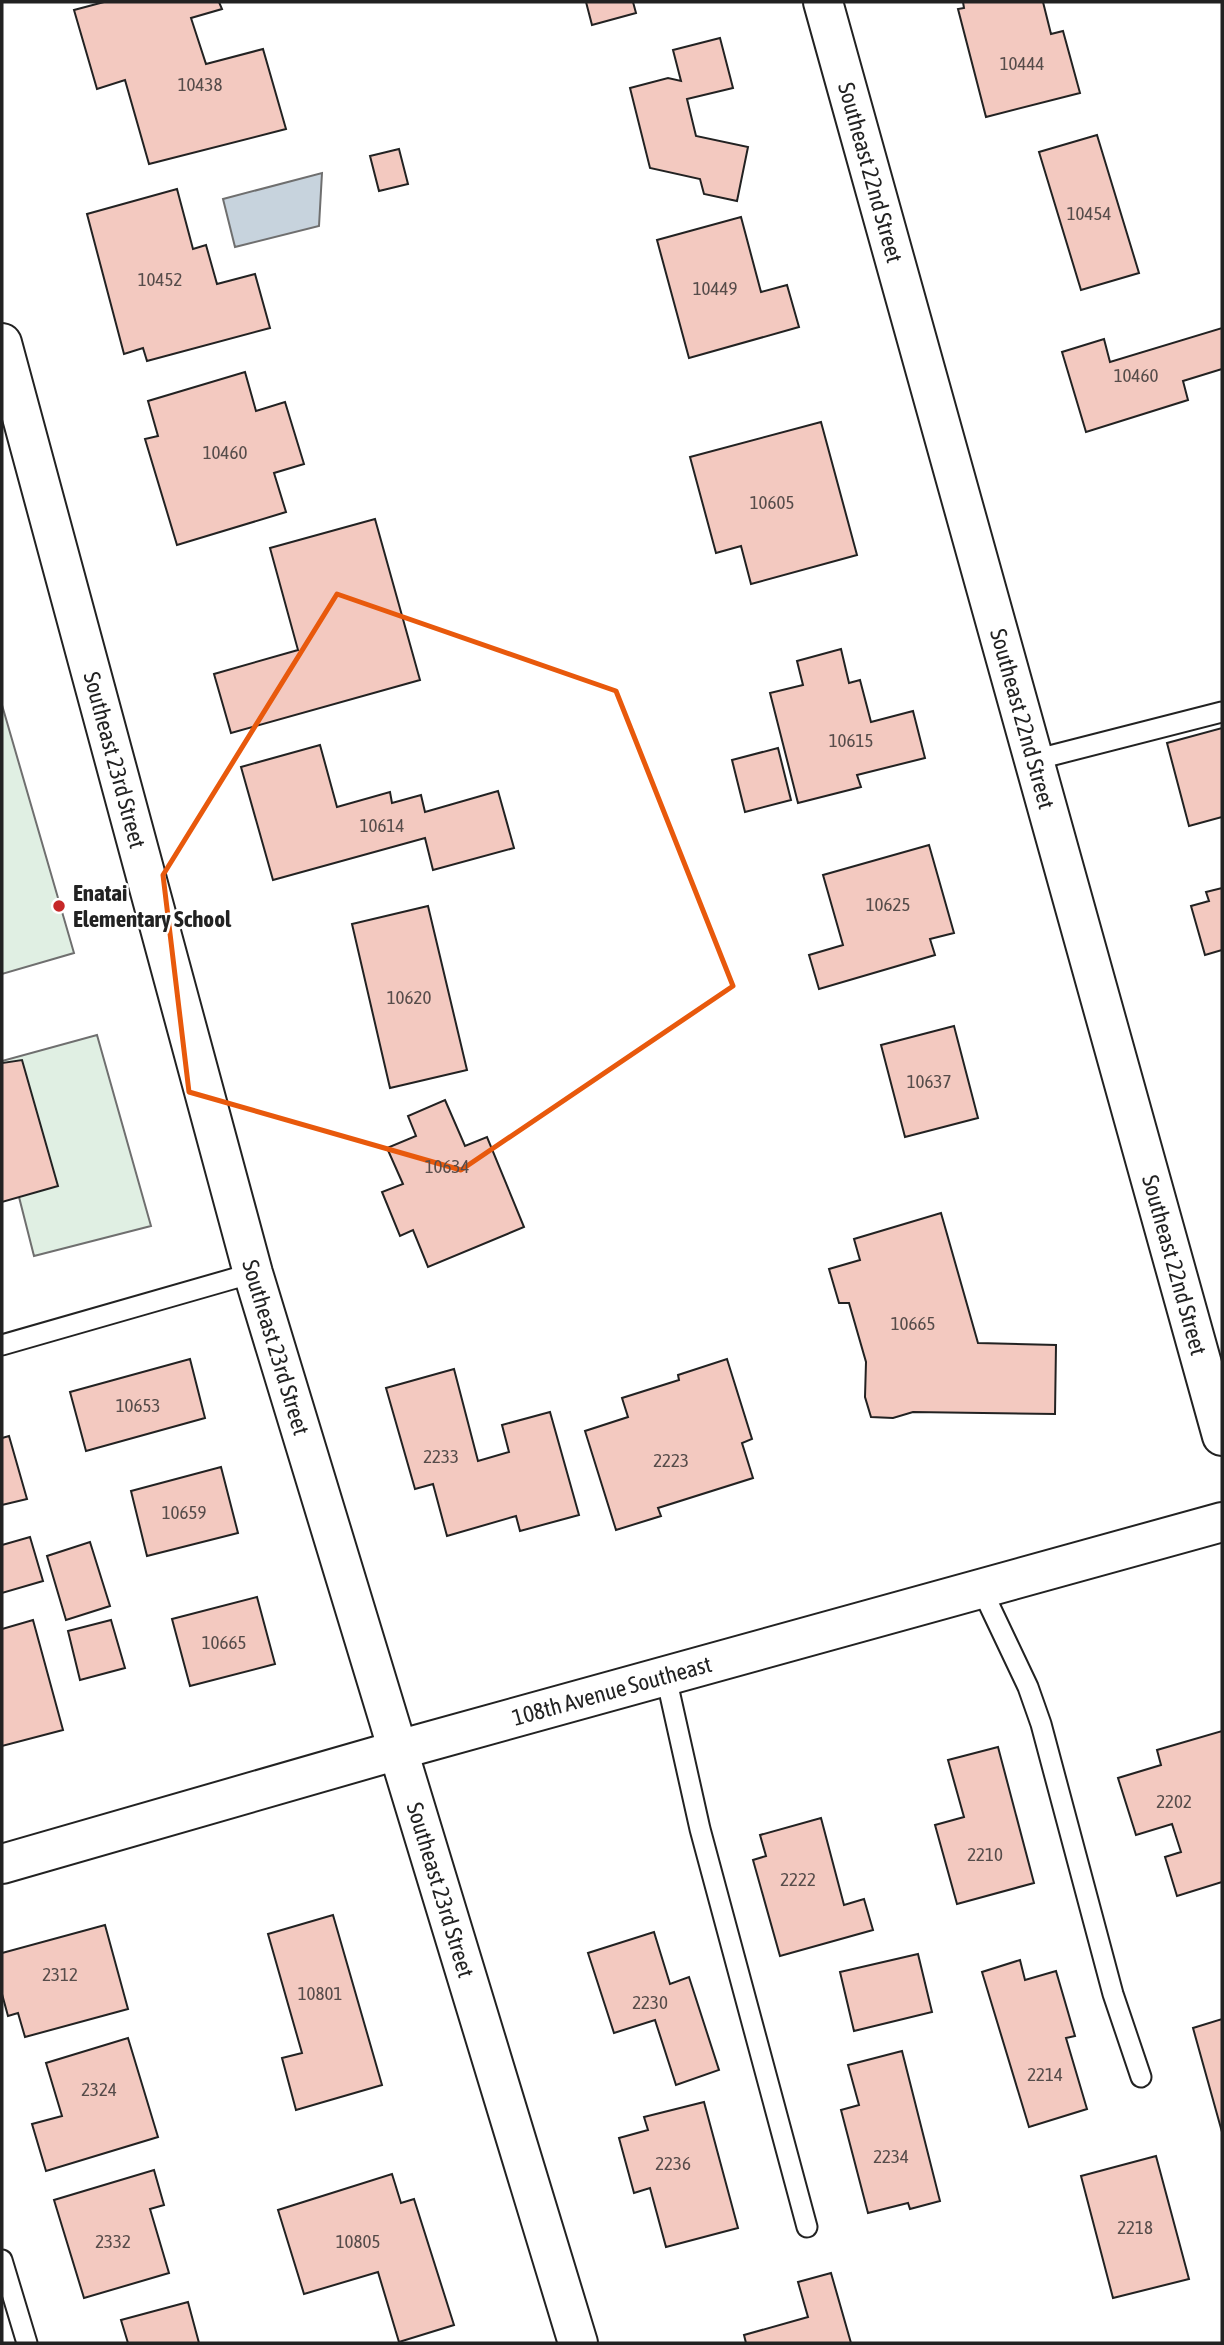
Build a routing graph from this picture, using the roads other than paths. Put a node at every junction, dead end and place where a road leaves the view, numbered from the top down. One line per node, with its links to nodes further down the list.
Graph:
1 (823, 2): 4 (street, Southeast 22nd Street)
2 (2, 343): 5 (street, Southeast 23rd Street)
3 (1222, 712): 4 (lane)
4 (1034, 760): 7 (street, Southeast 22nd Street)
5 (253, 1273): 6 (lane); 11 (street, Southeast 23rd Street)
6 (2, 1345)
7 (1222, 1436)
8 (1222, 1522): 9 (street, 108th Avenue Southeast)
9 (982, 1590): 10 (street, 108th Avenue Southeast); 13 (lane)
10 (666, 1676): 11 (street, 108th Avenue Southeast); 14 (lane)
11 (398, 1750): 12 (street, 108th Avenue Southeast); 17 (street, Southeast 23rd Street)
12 (2, 1864)
13 (1141, 2077)
14 (807, 2227)
15 (2, 2260): 16 (lane)
16 (27, 2343)
17 (578, 2343)

